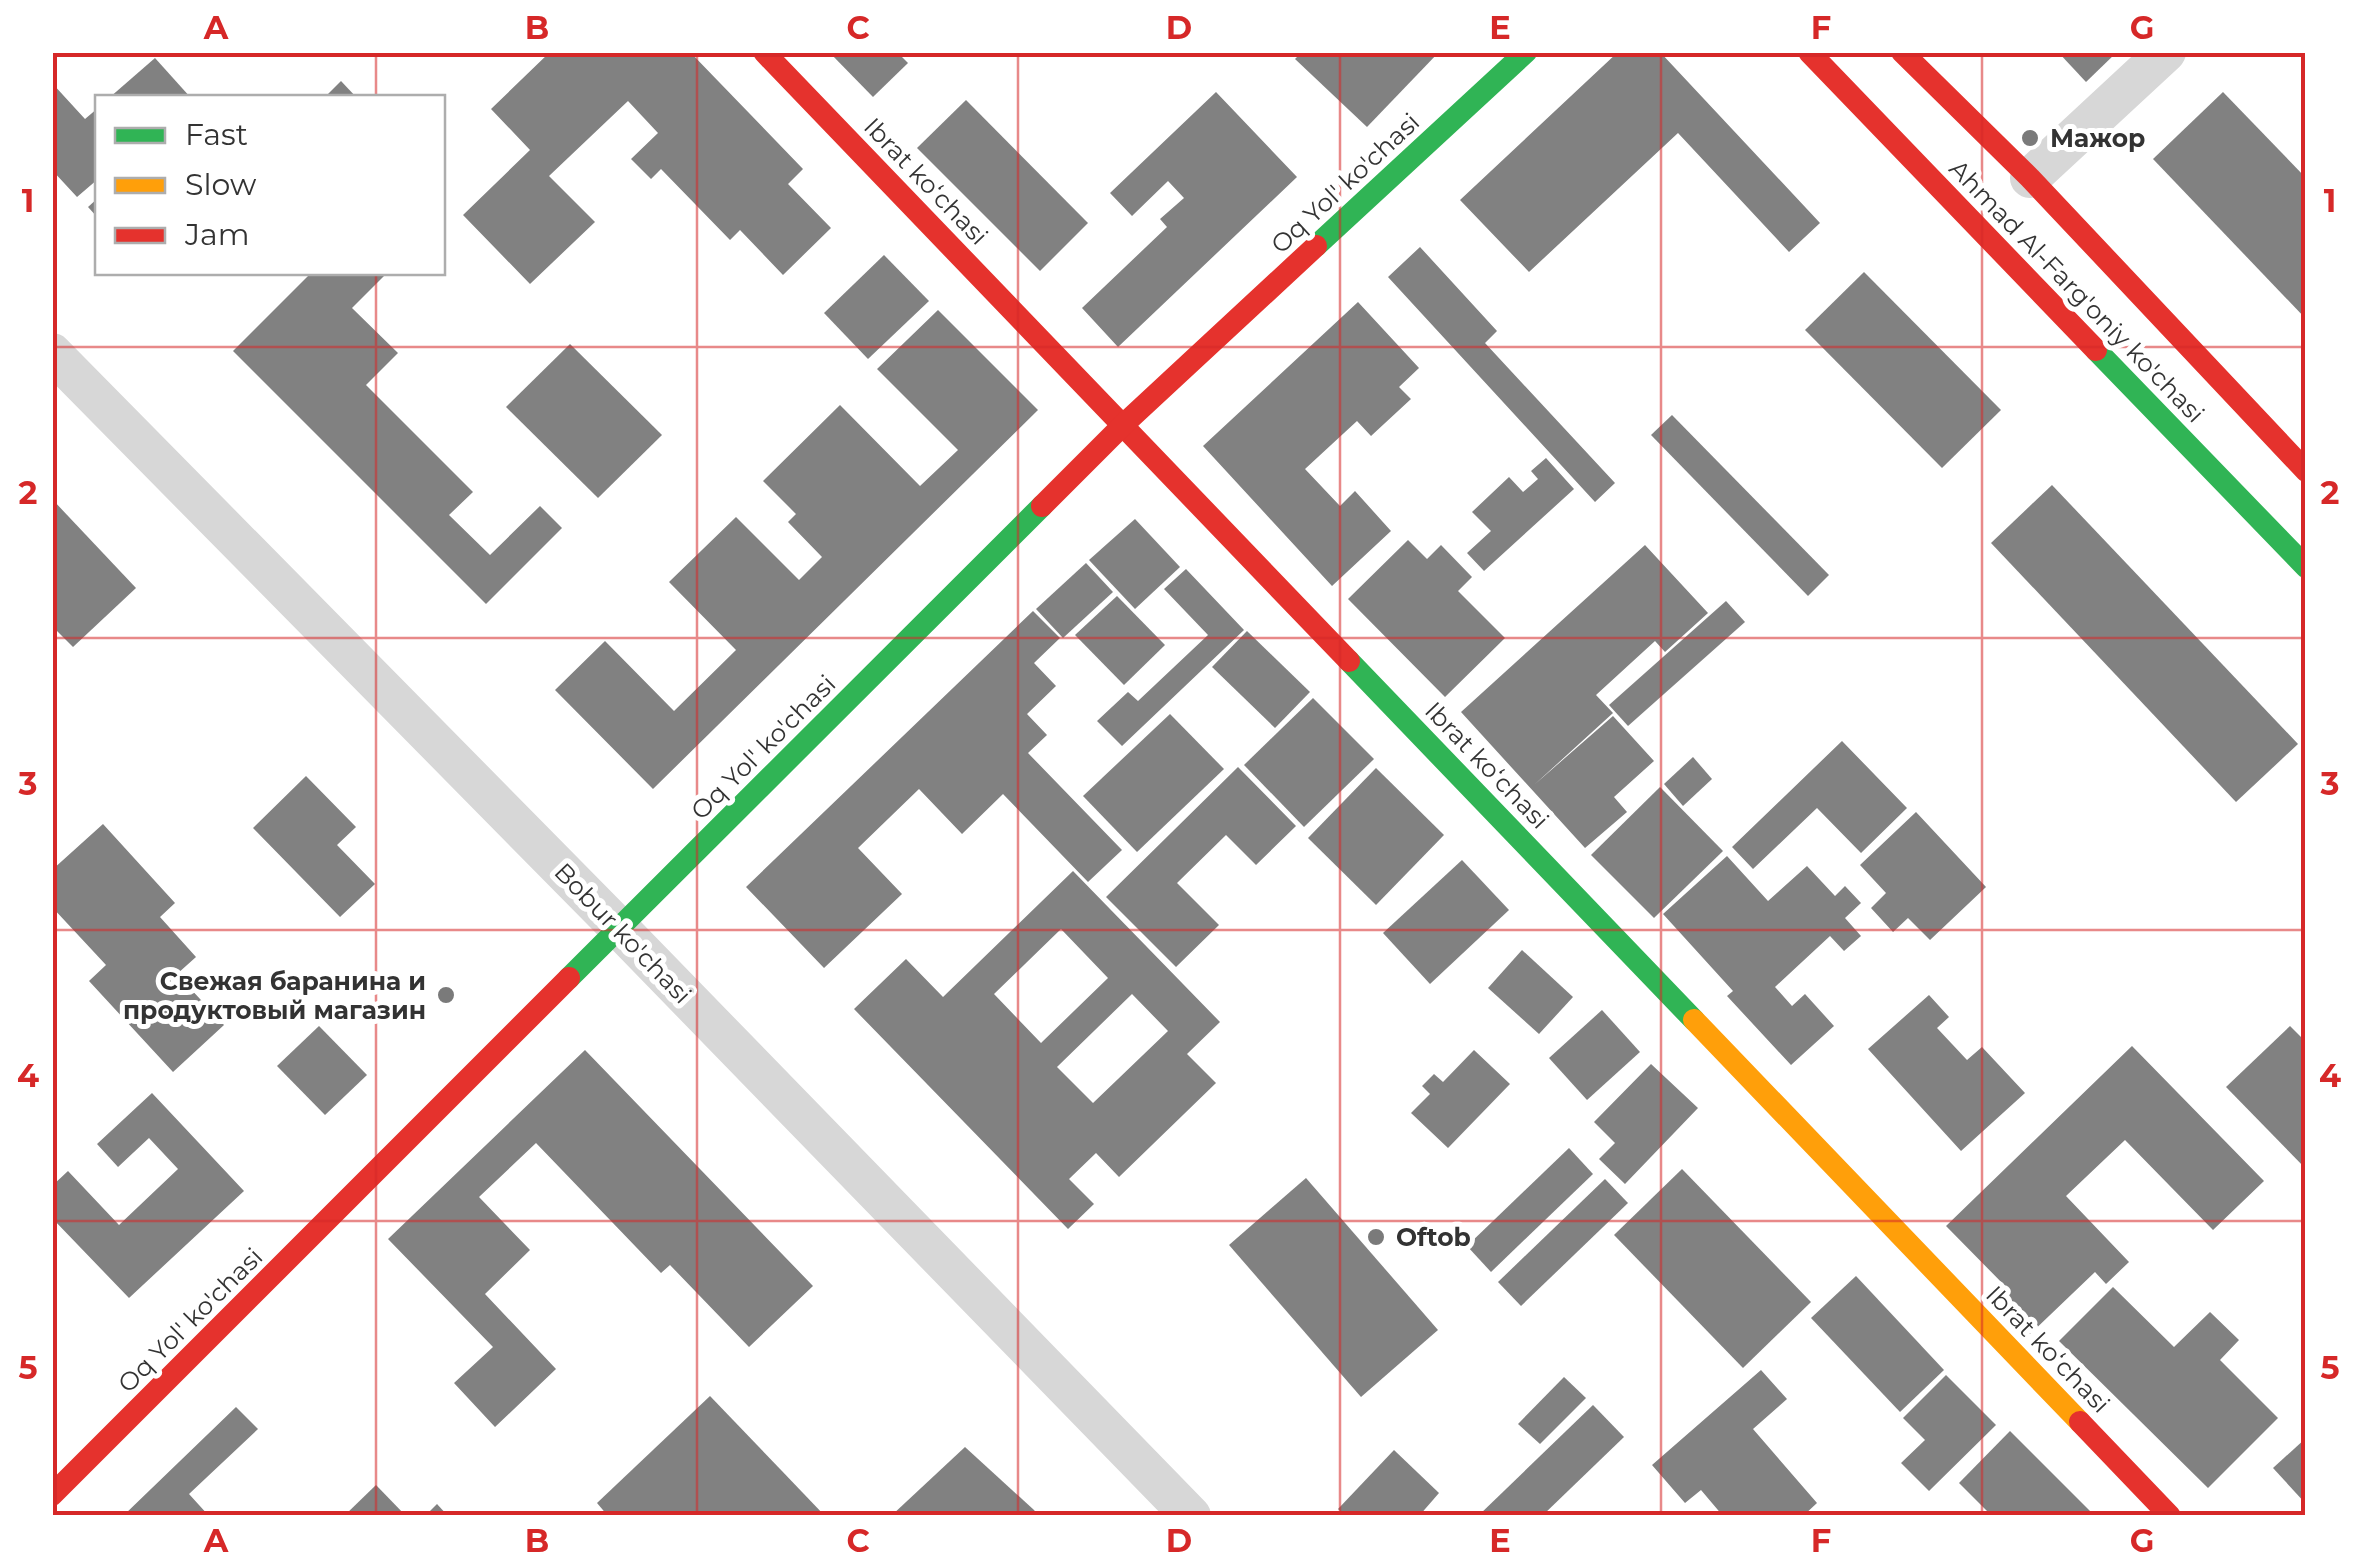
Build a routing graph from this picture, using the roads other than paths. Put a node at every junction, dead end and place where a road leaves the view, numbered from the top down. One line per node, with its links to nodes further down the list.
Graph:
1 (764, 52): 8 (street, Ibrat koʻchasi)
2 (1526, 52): 8 (street, Oq Yol' ko'chasi)
3 (1808, 52): 10 (street, Ahmad Al-Farg'oniy ko'chasi)
4 (1902, 52): 6 (street, Ahmad Al-Farg'oniy ko'chasi)
5 (2166, 52): 6 (street)
6 (2030, 178): 9 (street, Ahmad Al-Farg'oniy ko'chasi)
7 (52, 353): 11 (street, Bobur ko'chasi)
8 (1123, 426): 11 (street, Oq Yol' ko'chasi); 14 (street, Ibrat koʻchasi)
9 (2306, 472)
10 (2306, 568)
11 (620, 929): 12 (street, Oq Yol' ko'chasi); 13 (street, Bobur ko'chasi)
12 (52, 1495)
13 (1192, 1516)
14 (2170, 1516)

